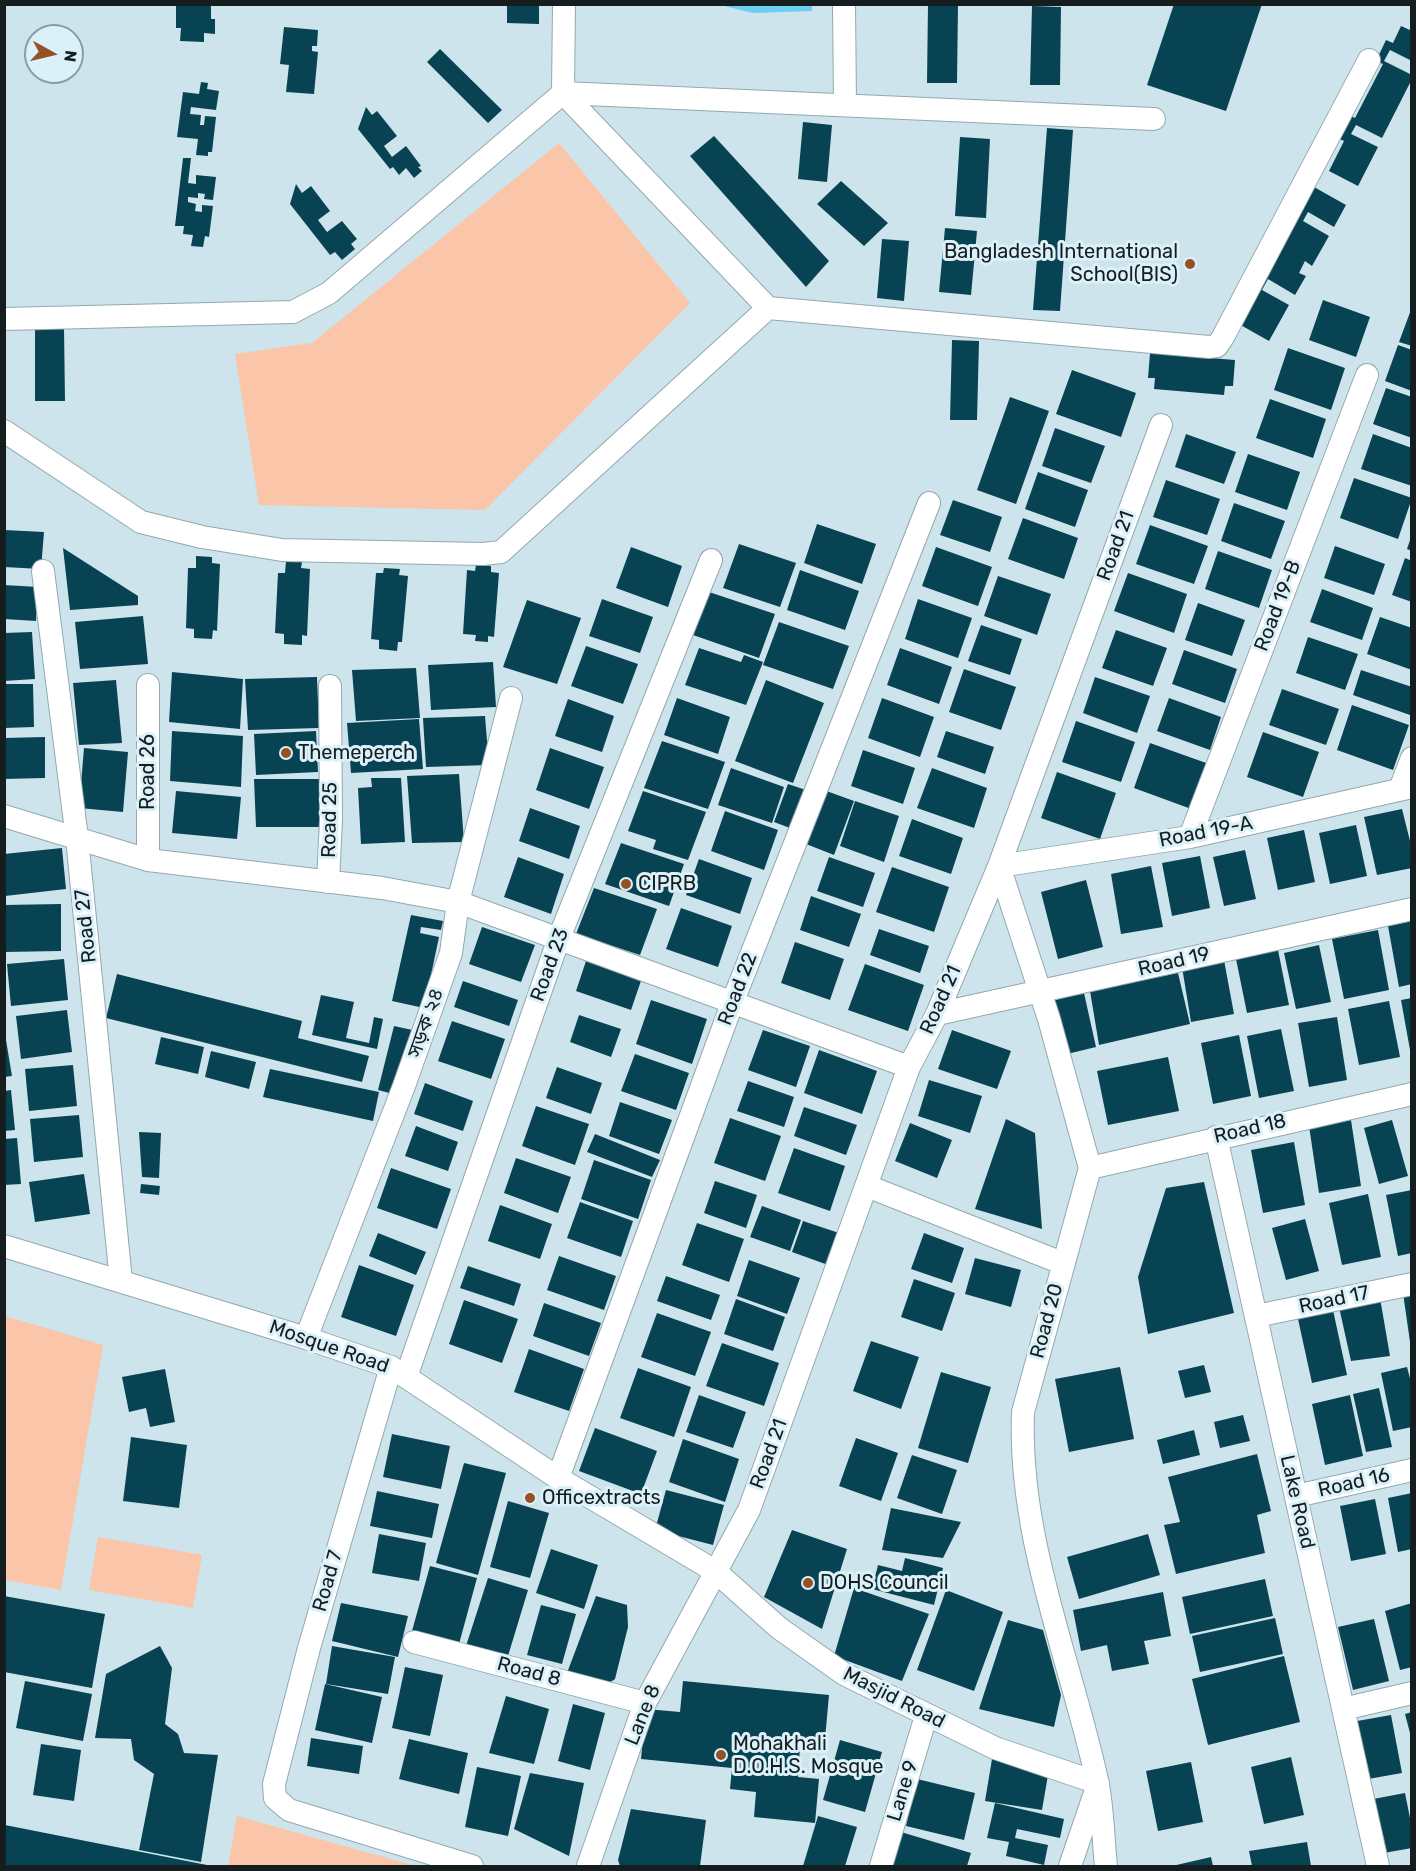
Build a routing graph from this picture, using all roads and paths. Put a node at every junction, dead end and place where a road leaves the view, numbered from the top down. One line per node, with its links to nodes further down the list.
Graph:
1 (564, 4): 4 (street)
2 (844, 4): 5 (street)
3 (1369, 60): 7 (street)
4 (563, 93): 5 (street); 7 (street); 8 (street)
5 (845, 105): 6 (street)
6 (1154, 118)
7 (768, 308): 11 (street)
8 (4, 319)
9 (1367, 375): 21 (street, Road 19-B)
10 (1161, 424): 24 (street, Road 21)
11 (4, 431)
12 (929, 503): 30 (street, Road 22)
13 (711, 560): 28 (street, Road 23)
14 (43, 571): 22 (street, Road 27)
15 (148, 685): 23 (street, Road 26)
16 (330, 686): 25 (street, Road 25)
17 (511, 698): 26 (street, সড়ক ২৪)
18 (1412, 758): 19 (street)
19 (1406, 788): 21 (street, Road 19-A)
20 (4, 816): 22 (street)
21 (1190, 837): 24 (street, Road 19-A)
22 (77, 838): 23 (street); 39 (street, Road 27)
23 (148, 860): 25 (street)
24 (999, 866): 29 (street); 31 (street, Road 21)
25 (328, 882): 26 (street)
26 (458, 902): 28 (street); 42 (street, সড়ক ২৪)
27 (1412, 909): 29 (street, Road 19)
28 (559, 938): 30 (street); 43 (street, Road 23)
29 (1039, 992): 31 (street, Road 19); 35 (street)
30 (733, 1001): 32 (street); 45 (street, Road 22)
31 (937, 1014): 32 (street, Road 21)
32 (909, 1067): 36 (street, Road 21)
33 (1412, 1094): 34 (street, Road 18)
34 (1216, 1137): 35 (street, Road 18); 41 (street, Lake Road)
35 (1090, 1168): 38 (street, Road 20)
36 (867, 1185): 38 (street); 47 (street, Road 21)
37 (4, 1246): 39 (street, Mosque Road)
38 (1062, 1263): 53 (street, Road 20)
39 (121, 1281): 42 (street, Mosque Road)
40 (1412, 1284): 41 (street, Road 17)
41 (1256, 1316): 46 (street, Lake Road)
42 (306, 1338): 43 (street, Mosque Road)
43 (399, 1372): 45 (street, Mosque Road); 54 (street, Road 7)
44 (1412, 1470): 46 (street, Road 16)
45 (558, 1478): 47 (street, Mosque Road)
46 (1296, 1496): 51 (street, Lake Road)
47 (715, 1571): 50 (street, Lane 8); 52 (street, Masjid Road)
48 (414, 1641): 50 (street, Road 8)
49 (1412, 1694): 51 (street)
50 (645, 1703): 55 (street, Lane 8)
51 (1343, 1709): 59 (street, Lake Road)
52 (926, 1716): 53 (street, Masjid Road); 56 (street, Lane 9)
53 (1098, 1783): 57 (street); 58 (street, Road 20)
54 (472, 1866)
55 (588, 1866)
56 (881, 1866)
57 (1071, 1866)
58 (1106, 1866)
59 (1378, 1866)

